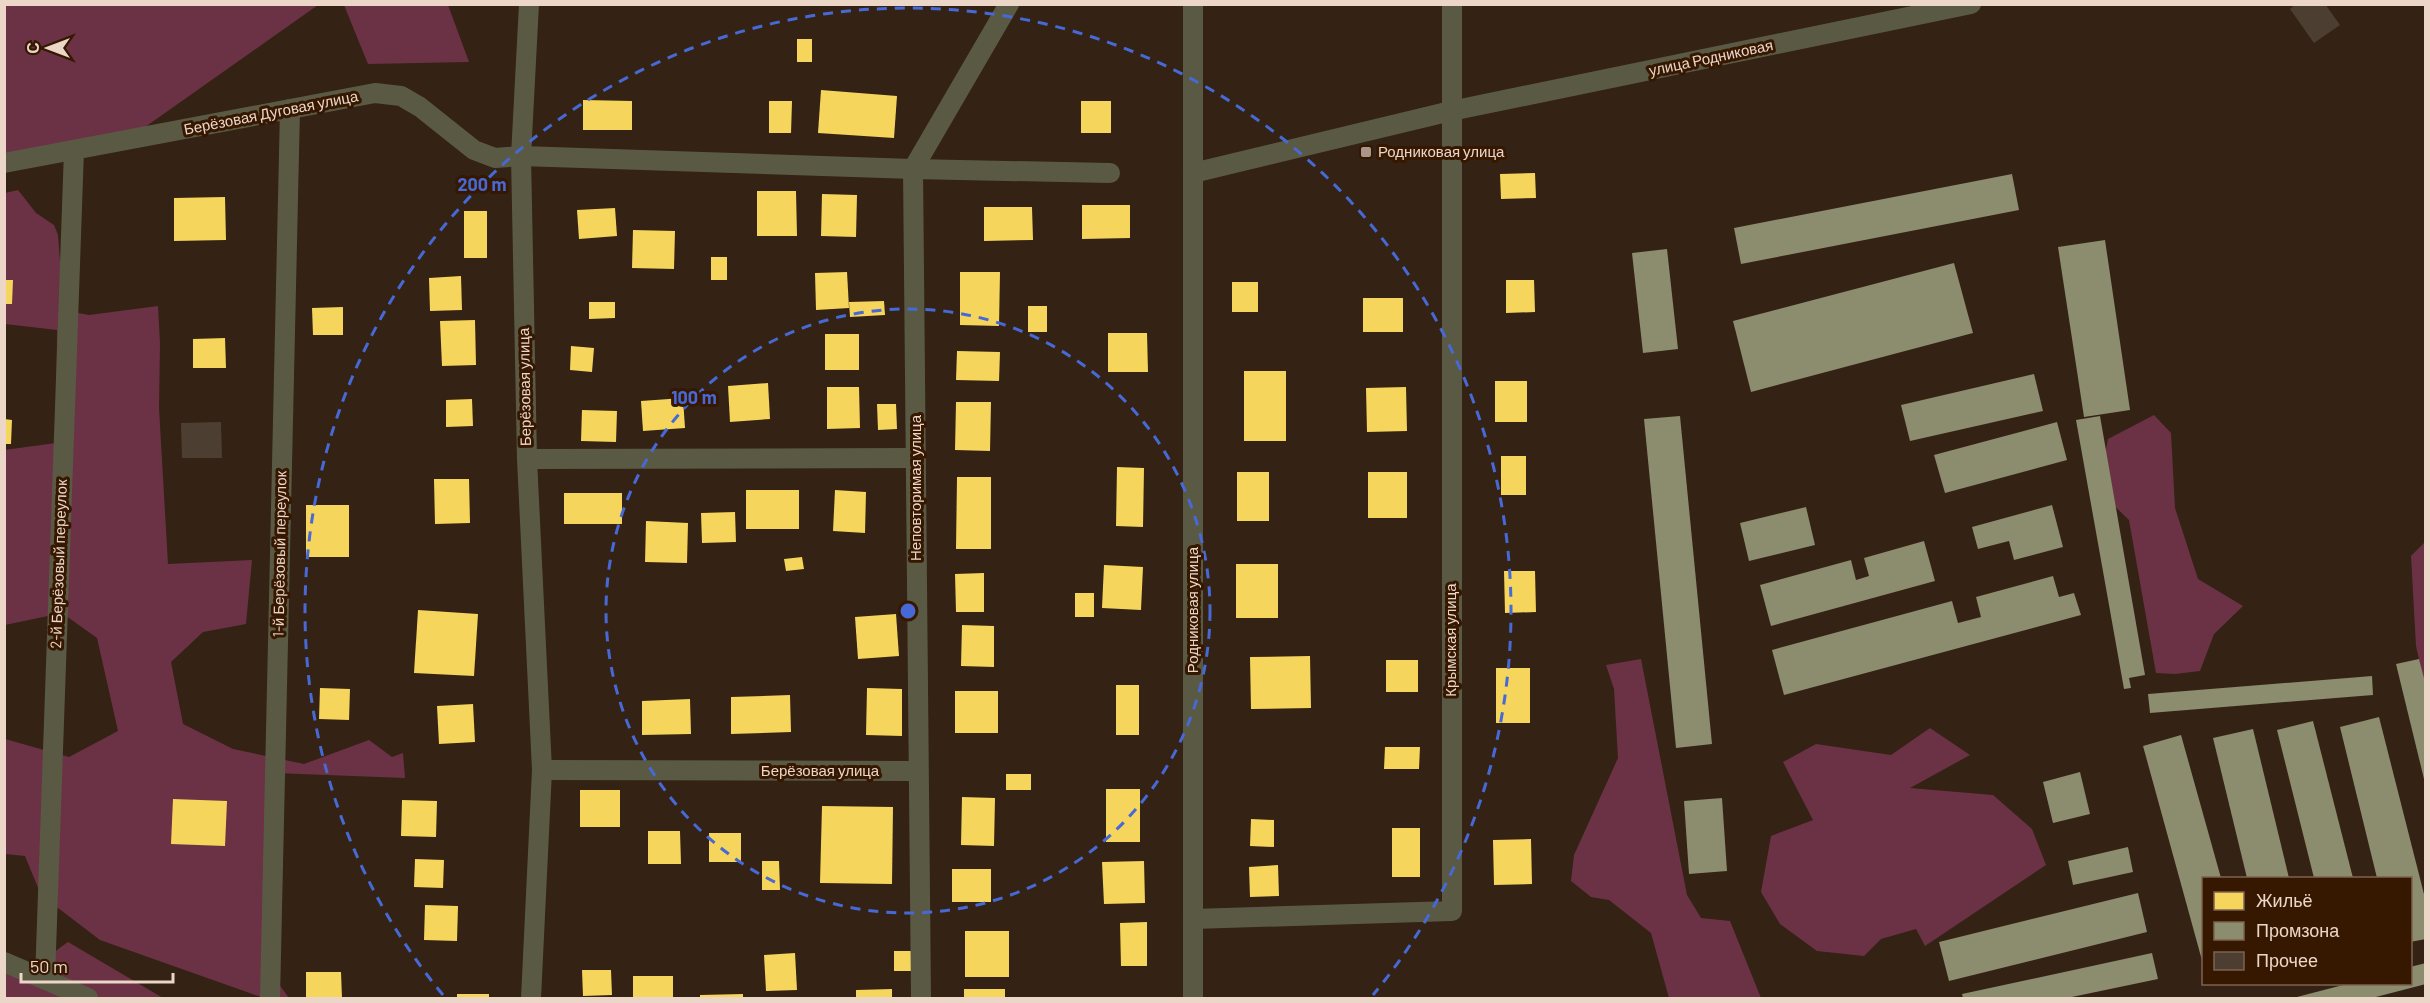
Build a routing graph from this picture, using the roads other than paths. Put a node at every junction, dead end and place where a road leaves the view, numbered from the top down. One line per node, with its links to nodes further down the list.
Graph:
1 (529, 4): 9 (street, Берёзовая улица)
2 (1009, 4): 11 (street)
3 (1193, 4): 13 (street, Родниковая улица)
4 (1452, 4): 7 (street)
5 (1971, 4): 7 (street, улица Родниковая)
6 (290, 110): 8 (street, Берёзовая Дуговая улица); 9 (street, Берёзовая Дуговая улица); 22 (street, 1-й Берёзовый переулок)
7 (1451, 111): 13 (street, улица Родниковая); 18 (street, Крымская улица)
8 (74, 150): 10 (street, Берёзовая Дуговая улица); 20 (street, 2-й Берёзовый переулок)
9 (521, 156): 11 (street, Берёзовая Дуговая улица); 15 (street, Берёзовая улица)
10 (4, 163)
11 (913, 170): 12 (street, Берёзовая Дуговая улица); 14 (street, Неповторимая улица)
12 (1110, 173)
13 (1193, 173): 18 (street, Родниковая улица)
14 (916, 458): 15 (street); 17 (street, Неповторимая улица)
15 (527, 459): 16 (street, Берёзовая улица)
16 (542, 770): 17 (street, Берёзовая улица); 23 (street, Берёзовая улица)
17 (917, 771): 24 (street, Неповторимая улица)
18 (1193, 919): 25 (street, Родниковая улица)
19 (4, 962): 20 (street)
20 (45, 979): 21 (street)
21 (88, 999)
22 (270, 999)
23 (531, 999)
24 (921, 999)
25 (1193, 999)

